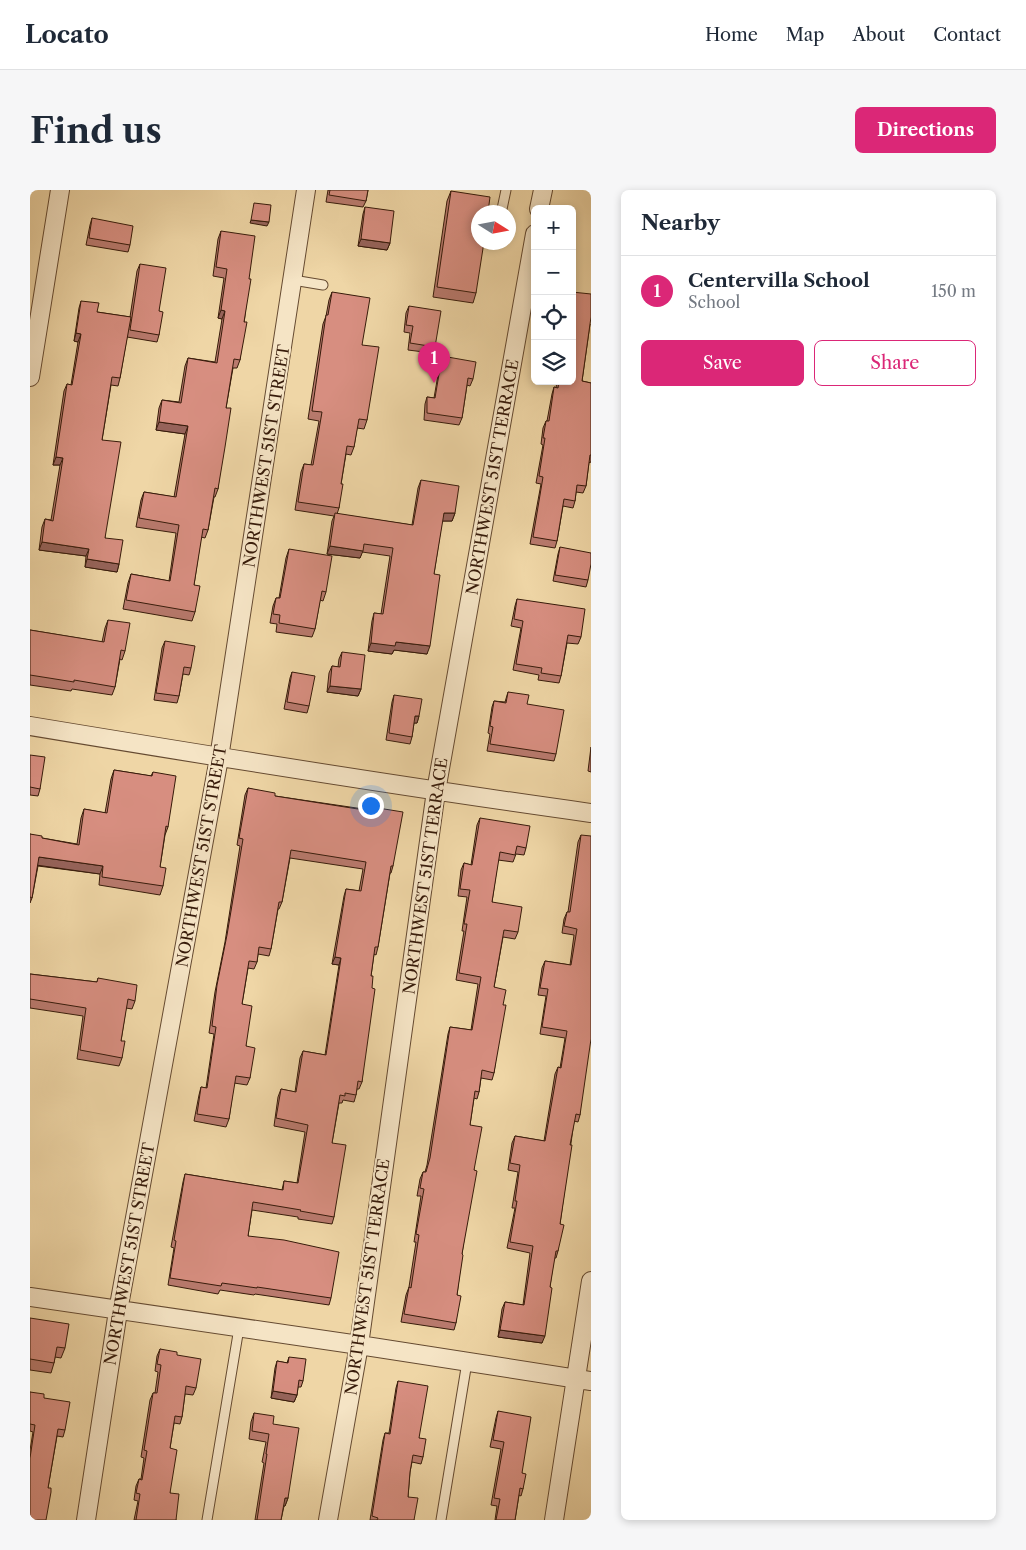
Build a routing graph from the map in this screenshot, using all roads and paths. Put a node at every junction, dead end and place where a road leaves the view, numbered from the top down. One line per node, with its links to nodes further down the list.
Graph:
1 (60, 190): 10 (street)
2 (306, 190): 8 (street, NORTHWEST 51ST STREET)
3 (506, 190): 5 (lane)
4 (542, 190): 6 (street)
5 (503, 205)
6 (540, 205)
7 (531, 268): 15 (street, NORTHWEST 51ST TERRACE)
8 (293, 280): 9 (lane); 14 (street, NORTHWEST 51ST STREET)
9 (323, 286)
10 (35, 319): 11 (street)
11 (33, 339): 12 (street)
12 (30, 377)
13 (30, 726): 14 (street)
14 (219, 758): 15 (street); 19 (street, NORTHWEST 51ST STREET)
15 (436, 792): 16 (street); 21 (street, NORTHWEST 51ST TERRACE)
16 (591, 813)
17 (591, 1280): 23 (street)
18 (30, 1297): 19 (street)
19 (118, 1311): 20 (street); 24 (street, NORTHWEST 51ST STREET)
20 (239, 1328): 21 (street); 25 (lane)
21 (359, 1345): 22 (street); 26 (street, NORTHWEST 51ST TERRACE)
22 (467, 1362): 23 (street); 27 (lane)
23 (583, 1380): 28 (street)
24 (86, 1520)
25 (208, 1520)
26 (328, 1520)
27 (441, 1520)
28 (554, 1520)

